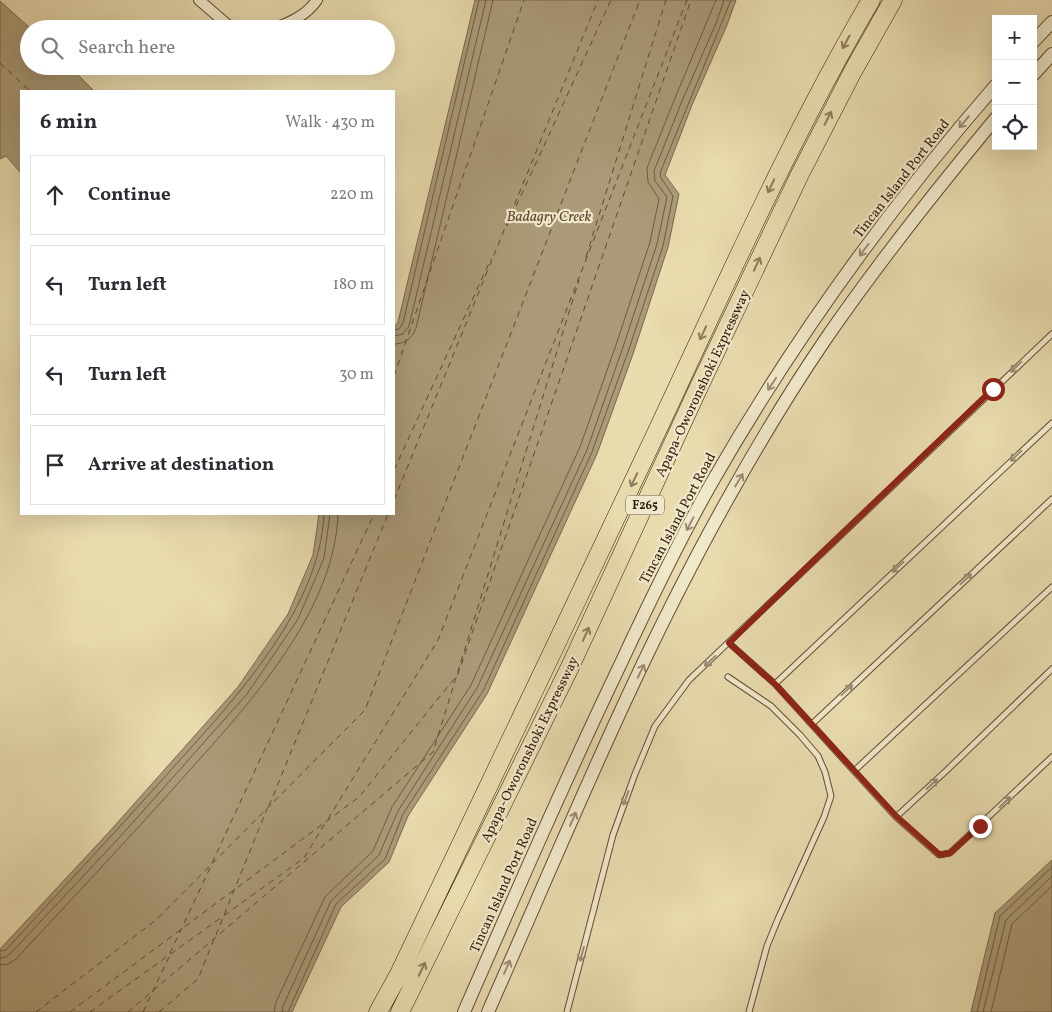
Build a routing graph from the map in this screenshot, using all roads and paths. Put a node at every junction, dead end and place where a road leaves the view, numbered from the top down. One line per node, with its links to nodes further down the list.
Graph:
1 (317, 0): 6 (street)
2 (893, 0): 26 (highway, Apapa-Oworonshoki Expressway / F265, one-way to 2)
3 (867, 2): 25 (highway, Apapa-Oworonshoki Expressway / F265, one-way to 25)
4 (202, 3): 5 (street)
5 (222, 20)
6 (295, 20)
7 (1052, 22): 8 (street)
8 (1037, 38)
9 (1052, 54): 10 (street)
10 (1037, 71)
11 (992, 90): 27 (street, Tincan Island Port Road, one-way to 27)
12 (992, 123): 28 (street, one-way to 12)
13 (1052, 334): 17 (lane, one-way to 17)
14 (1052, 422): 20 (lane, one-way to 20)
15 (1052, 499): 21 (lane, one-way to 15)
16 (1052, 587): 23 (lane)
17 (729, 643): 20 (lane); 29 (lane, one-way to 29)
18 (1052, 669): 24 (lane, one-way to 18)
19 (728, 677): 30 (lane)
20 (775, 684): 21 (lane)
21 (812, 724): 23 (lane)
22 (1052, 757): 24 (lane, one-way to 22)
23 (854, 771): 24 (lane)
24 (896, 816)
25 (378, 1012)
26 (400, 1012)
27 (464, 1012)
28 (488, 1012)
29 (567, 1012)
30 (749, 1012)

